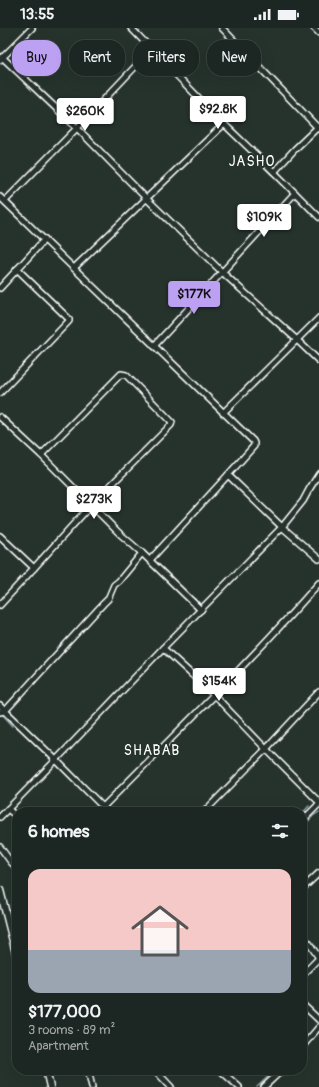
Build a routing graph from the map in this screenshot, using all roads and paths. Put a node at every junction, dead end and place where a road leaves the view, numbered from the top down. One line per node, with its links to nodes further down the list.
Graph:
1 (32, 28): 7 (street)
2 (131, 28): 6 (street)
3 (222, 28): 12 (street)
4 (314, 28): 5 (street)
5 (319, 33)
6 (143, 40)
7 (1, 59): 11 (street)
8 (133, 69): 11 (street)
9 (178, 76): 10 (street)
10 (224, 124): 13 (street); 16 (street)
11 (77, 128): 16 (street); 17 (street)
12 (318, 128): 13 (street)
13 (274, 172): 14 (street)
14 (295, 193): 18 (street); 22 (street)
15 (0, 196): 17 (street)
16 (146, 198): 20 (street); 22 (street)
17 (5, 201): 19 (street)
18 (319, 217)
19 (45, 239): 20 (street); 21 (street)
20 (74, 268): 26 (street)
21 (17, 269): 23 (street); 28 (street)
22 (222, 272): 25 (street); 26 (street)
23 (0, 288)
24 (319, 318): 25 (street)
25 (297, 340): 27 (street); 29 (street)
26 (154, 346): 29 (street)
27 (319, 361)
28 (0, 393)
29 (223, 413): 33 (street)
30 (0, 416): 31 (street)
31 (41, 455): 34 (street); 34 (street)
32 (319, 474): 35 (street)
33 (228, 475): 35 (street); 39 (street)
34 (91, 505): 37 (street); 40 (street)
35 (282, 527): 38 (street); 43 (street)
36 (0, 536): 40 (street)
37 (142, 553): 39 (street); 48 (street)
38 (319, 559)
39 (150, 560): 43 (street)
40 (34, 568): 42 (street)
41 (319, 583): 46 (street)
42 (0, 605)
43 (201, 610): 44 (street)
44 (163, 648): 46 (street); 50 (street)
45 (319, 692): 49 (street)
46 (214, 695): 49 (street); 52 (street)
47 (0, 706): 48 (street)
48 (3, 711): 50 (street)
49 (266, 749): 51 (street); 53 (street)
50 (56, 760): 52 (street); 54 (street)
51 (319, 803): 56 (street)
52 (103, 807)
53 (209, 807)
54 (8, 809): 55 (street); 57 (street)
55 (12, 813)
56 (307, 816)
57 (0, 817)
58 (0, 847): 59 (street)
59 (12, 863)
60 (319, 873): 61 (street)
61 (307, 884)
62 (0, 890): 63 (street)
63 (12, 937)
64 (307, 941): 65 (street)
65 (319, 958): 66 (street)
66 (307, 970)
67 (307, 1009): 68 (street)
68 (319, 1020)
69 (319, 1027): 70 (street)
70 (307, 1041)
71 (47, 1075): 76 (street)
72 (89, 1075): 77 (street)
73 (160, 1075): 78 (street)
74 (226, 1075): 79 (street)
75 (277, 1075): 80 (street)
76 (50, 1087)
77 (92, 1087)
78 (172, 1087)
79 (239, 1087)
80 (264, 1087)

